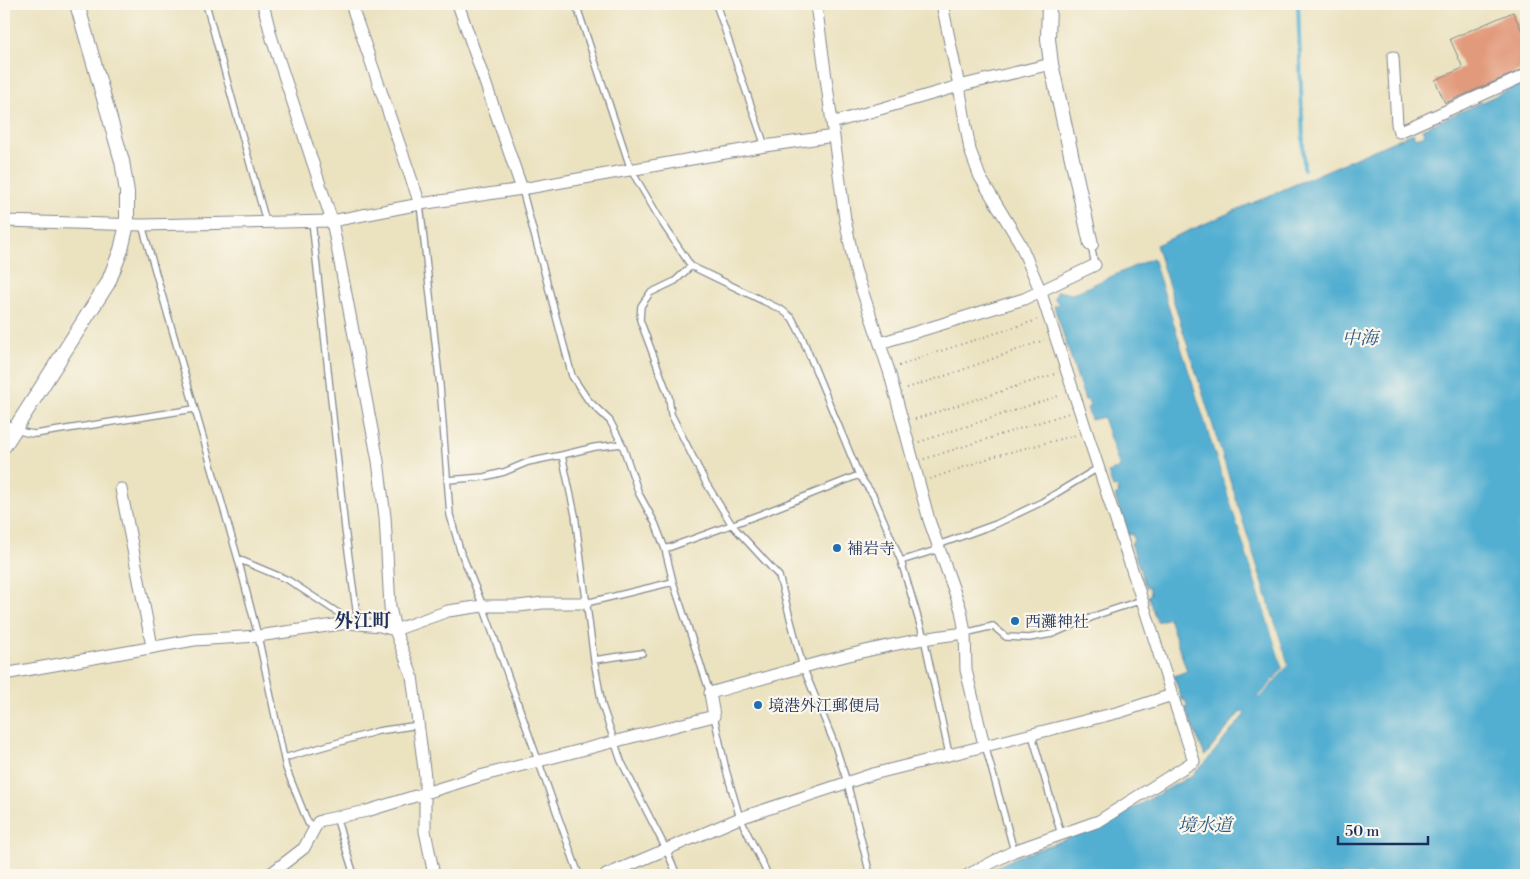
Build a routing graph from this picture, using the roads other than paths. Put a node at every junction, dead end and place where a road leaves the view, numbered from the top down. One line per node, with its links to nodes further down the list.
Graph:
1 (77, 4): 25 (street)
2 (206, 4): 24 (lane)
3 (263, 4): 23 (street)
4 (351, 4): 20 (street)
5 (458, 4): 19 (street)
6 (576, 4): 18 (lane)
7 (716, 4): 17 (lane)
8 (816, 4): 15 (street)
9 (942, 4): 14 (street)
10 (1049, 4): 12 (street)
11 (1393, 56): 13 (street)
12 (1051, 64): 14 (street); 27 (street)
13 (1526, 75)
14 (959, 86): 15 (street); 30 (street)
15 (832, 123): 16 (street)
16 (834, 136): 17 (street); 31 (street)
17 (765, 146): 18 (street)
18 (631, 170): 19 (street); 29 (lane)
19 (522, 189): 20 (street); 35 (lane)
20 (420, 204): 23 (street); 40 (lane)
21 (4, 221): 25 (street)
22 (312, 221): 23 (street); 24 (street); 51 (lane)
23 (332, 221): 52 (street)
24 (266, 222): 26 (street)
25 (127, 224): 26 (street); 34 (street)
26 (142, 224): 32 (lane)
27 (1091, 244): 28 (lane)
28 (1096, 265): 30 (street)
29 (691, 266): 39 (lane); 42 (lane)
30 (1040, 290): 31 (street); 38 (street)
31 (880, 343): 43 (street)
32 (194, 409): 34 (lane); 45 (lane)
33 (4, 417): 34 (lane)
34 (15, 429): 36 (street)
35 (622, 444): 37 (lane); 44 (lane)
36 (4, 446)
37 (562, 454): 40 (lane); 49 (lane)
38 (1098, 468): 43 (lane); 48 (street)
39 (859, 475): 42 (lane); 46 (lane)
40 (448, 480): 50 (lane)
41 (122, 489): 56 (street)
42 (732, 525): 44 (lane); 59 (lane)
43 (938, 547): 46 (lane); 53 (street)
44 (665, 549): 47 (lane)
45 (238, 559): 51 (lane); 54 (lane)
46 (901, 561): 55 (lane)
47 (673, 582): 49 (lane); 61 (lane)
48 (1142, 600): 53 (lane); 62 (street)
49 (586, 603): 50 (street); 58 (lane)
50 (483, 606): 52 (street); 70 (lane)
51 (353, 623): 52 (street); 54 (street)
52 (396, 630): 64 (street)
53 (965, 633): 55 (street); 67 (street)
54 (258, 636): 56 (street); 69 (lane)
55 (924, 638): 59 (street); 68 (lane)
56 (152, 646): 60 (street)
57 (642, 653): 58 (lane)
58 (594, 660): 66 (lane)
59 (803, 667): 61 (street); 71 (lane)
60 (4, 674)
61 (710, 693): 63 (street)
62 (1172, 696): 65 (street); 76 (street)
63 (714, 716): 66 (street); 74 (lane)
64 (419, 725): 69 (lane); 72 (street)
65 (1032, 735): 67 (street); 76 (lane)
66 (615, 741): 70 (street); 77 (lane)
67 (984, 745): 68 (street); 78 (lane)
68 (949, 754): 71 (street)
69 (284, 758): 75 (lane)
70 (539, 760): 72 (street); 82 (lane)
71 (847, 782): 74 (street); 86 (lane)
72 (425, 792): 73 (street); 81 (street)
73 (336, 817): 75 (street); 80 (lane)
74 (740, 818): 77 (street); 85 (lane)
75 (315, 827): 79 (street)
76 (1061, 834): 78 (street)
77 (666, 849): 83 (street); 84 (lane)
78 (1014, 852): 87 (street)
79 (269, 875)
80 (354, 875)
81 (434, 875)
82 (579, 875)
83 (606, 875)
84 (676, 875)
85 (768, 875)
86 (870, 875)
87 (968, 875)

